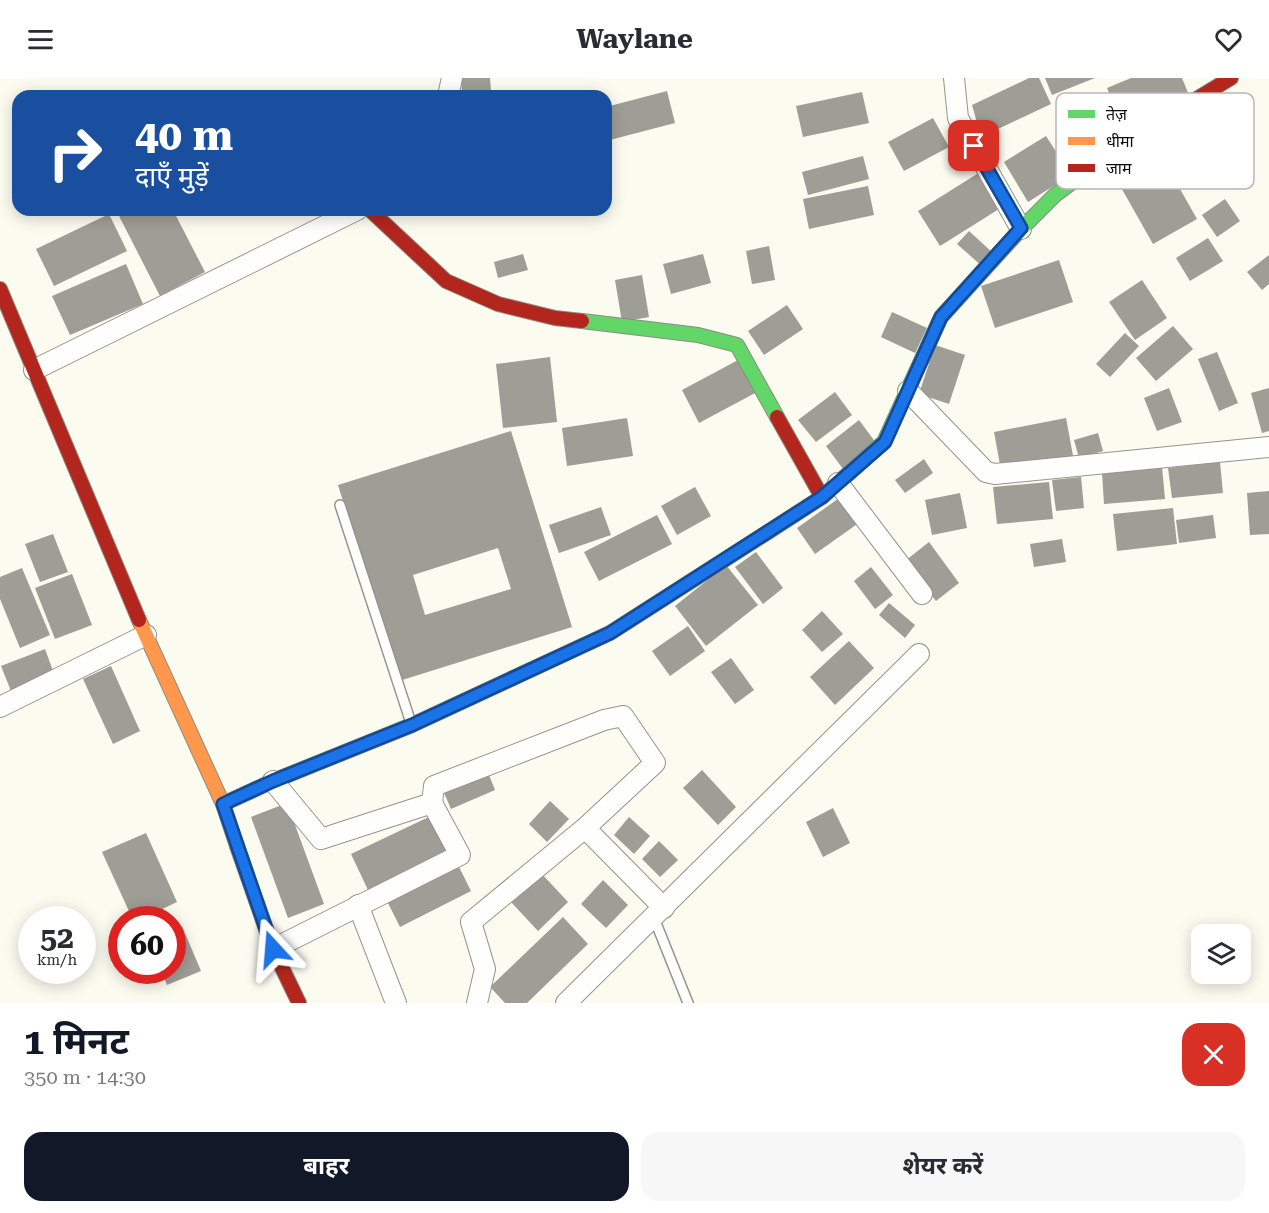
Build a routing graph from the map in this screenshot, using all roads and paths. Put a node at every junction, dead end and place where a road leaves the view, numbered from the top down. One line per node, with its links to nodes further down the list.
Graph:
1 (954, 78): 7 (street)
2 (1231, 78): 3 (street)
3 (1206, 93)
4 (1063, 189): 7 (street)
5 (345, 216): 9 (street)
6 (376, 216): 13 (street)
7 (1021, 228): 10 (street)
8 (0, 289): 9 (street)
9 (34, 370): 16 (street)
10 (908, 391): 11 (street); 12 (street)
11 (1269, 447)
12 (838, 483): 13 (street); 15 (street)
13 (822, 497): 19 (street)
14 (340, 505): 19 (lane)
15 (922, 594)
16 (146, 635): 18 (street); 22 (street)
17 (919, 654): 25 (street)
18 (0, 707)
19 (412, 725): 20 (street)
20 (273, 781): 21 (street); 22 (street)
21 (432, 803): 23 (street); 24 (street)
22 (223, 804): 26 (street)
23 (585, 828): 25 (street); 29 (street)
24 (358, 905): 26 (street); 28 (street)
25 (659, 913): 30 (street); 31 (lane)
26 (273, 949): 27 (street)
27 (299, 1003)
28 (396, 1003)
29 (477, 1003)
30 (566, 1003)
31 (688, 1003)

